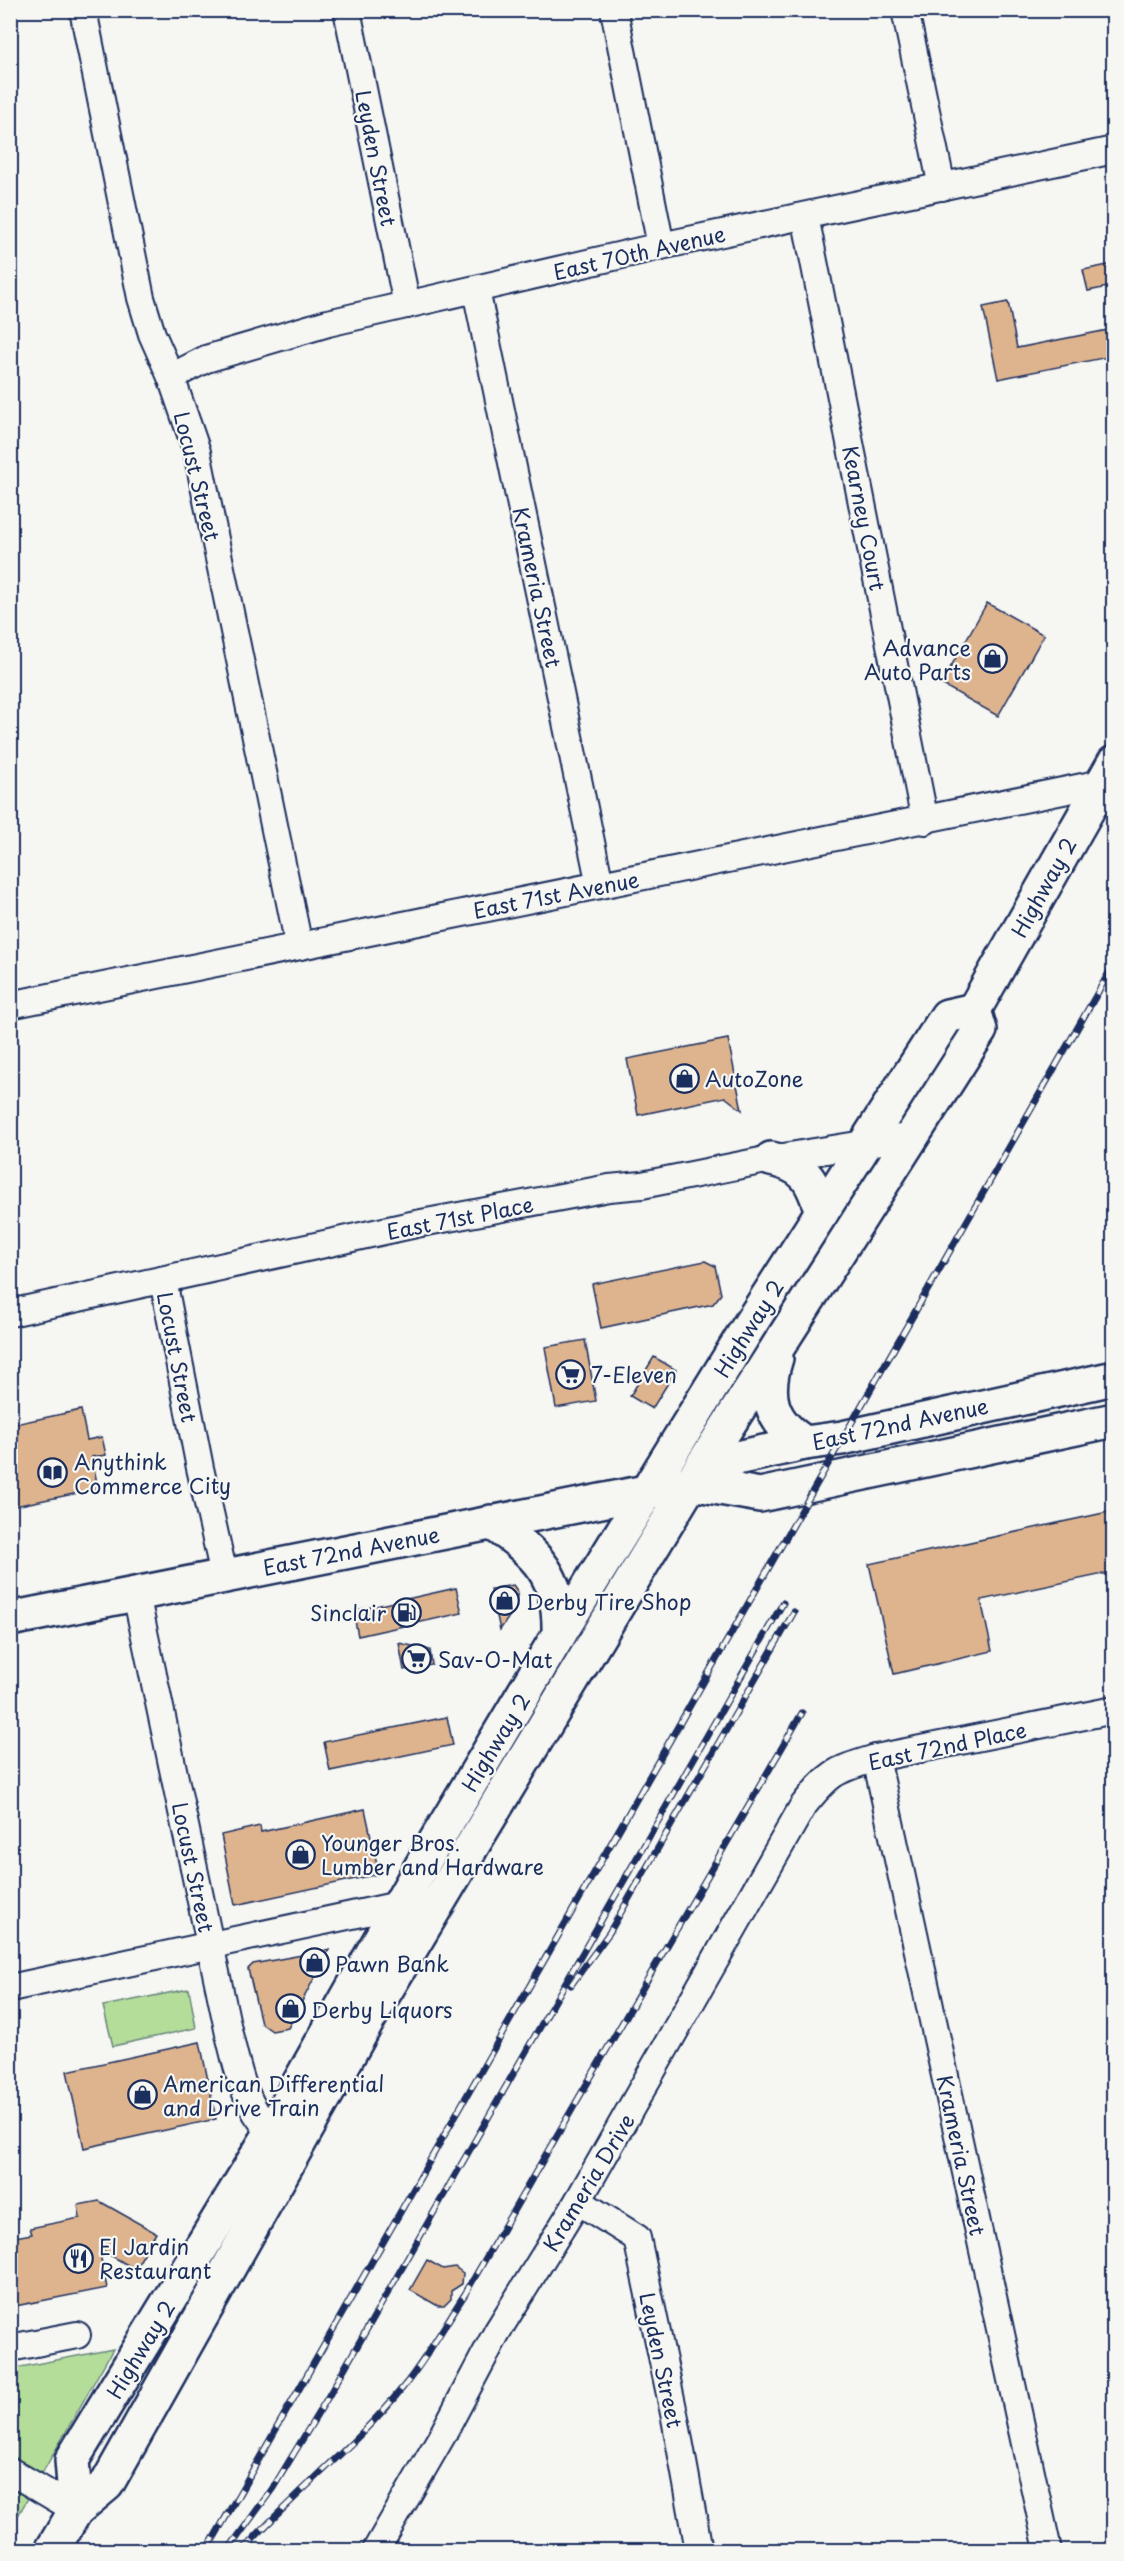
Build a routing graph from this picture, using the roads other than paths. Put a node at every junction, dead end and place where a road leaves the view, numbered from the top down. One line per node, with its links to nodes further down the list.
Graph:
1 (83, 10): 11 (street, Locust Street)
2 (347, 10): 10 (street, Leyden Street)
3 (614, 10): 8 (street)
4 (905, 10): 6 (street)
5 (1113, 150): 6 (street, East 70th Avenue)
6 (942, 187): 7 (street, East 70th Avenue)
7 (805, 216): 8 (street, East 70th Avenue); 13 (street, Kearney Court)
8 (661, 246): 9 (street, East 70th Avenue)
9 (476, 290): 10 (street, East 70th Avenue); 14 (street, Krameria Street)
10 (406, 305): 11 (street, East 70th Avenue)
11 (171, 377): 15 (street, Locust Street)
12 (1108, 773): 13 (street, East 71st Avenue); 17 (main road, Highway 2)
13 (925, 821): 14 (street, East 71st Avenue)
14 (600, 885): 15 (street, East 71st Avenue)
15 (299, 946): 16 (street, East 71st Avenue)
16 (10, 1005)
17 (974, 1010): 18 (main road, Highway 2); 19 (main road, Highway 2)
18 (913, 1136): 19 (street, East 71st Place); 24 (main road, Highway 2)
19 (867, 1142): 20 (street, East 71st Place); 21 (main road, Highway 2)
20 (771, 1158): 21 (main road); 22 (street, East 71st Place)
21 (822, 1212): 29 (main road, Highway 2)
22 (163, 1280): 23 (street, East 71st Place); 31 (street, Locust Street)
23 (10, 1313)
24 (782, 1339): 27 (main road); 28 (main road, Highway 2)
25 (1113, 1378): 27 (main road, East 72nd Avenue)
26 (1113, 1420): 28 (main road, East 72nd Avenue)
27 (804, 1443): 28 (main road, East 72nd Avenue)
28 (692, 1483): 29 (main road, East 72nd Avenue); 46 (main road, Highway 2)
29 (649, 1492): 30 (main road, East 72nd Avenue); 34 (main road, Highway 2)
30 (491, 1522): 31 (main road, East 72nd Avenue); 34 (main road)
31 (224, 1575): 32 (main road, East 72nd Avenue)
32 (136, 1594): 33 (main road, East 72nd Avenue); 39 (street, Locust Street)
33 (10, 1619)
34 (560, 1635): 38 (main road, Highway 2)
35 (1113, 1710): 36 (street, East 72nd Place)
36 (876, 1758): 37 (street, East 72nd Place); 50 (street, Krameria Street)
37 (799, 1813): 42 (street, Krameria Drive)
38 (399, 1905): 39 (street); 41 (main road, Highway 2)
39 (210, 1944): 40 (street); 41 (street, Locust Street)
40 (10, 1988)
41 (271, 2133): 46 (main road, Highway 2)
42 (578, 2201): 48 (street, Krameria Drive); 49 (street, Leyden Street)
43 (77, 2335): 44 (street)
44 (10, 2348)
45 (10, 2471): 46 (street)
46 (76, 2510): 47 (main road, Highway 2)
47 (52, 2550)
48 (376, 2550)
49 (699, 2550)
50 (1048, 2550)

